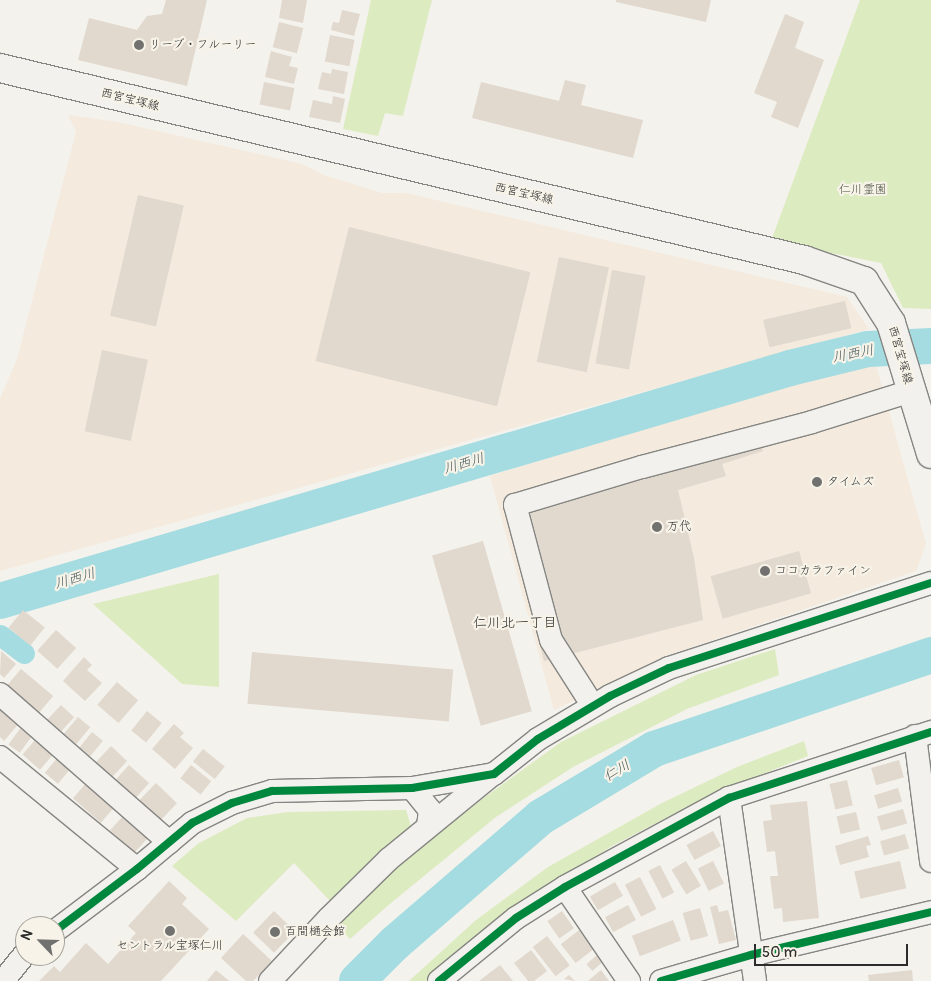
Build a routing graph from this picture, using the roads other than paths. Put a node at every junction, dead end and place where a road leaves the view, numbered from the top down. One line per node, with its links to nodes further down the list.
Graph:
1 (0, 68): 2 (main road, 西宮宝塚線)
2 (908, 378): 3 (main road, 西宮宝塚線); 6 (street)
3 (931, 454)
4 (931, 583): 6 (street)
5 (0, 694): 13 (street)
6 (593, 706): 9 (street)
7 (923, 734): 11 (street); 14 (street)
8 (0, 757): 15 (street)
9 (494, 774): 10 (street); 12 (street)
10 (412, 788): 12 (street); 13 (street)
11 (729, 798): 16 (street); 19 (street)
12 (428, 827): 22 (street)
13 (169, 842): 15 (street)
14 (931, 861)
15 (137, 869): 18 (street)
16 (564, 887): 23 (street); 24 (street)
17 (931, 912): 19 (street)
18 (65, 923)
19 (750, 955): 25 (street); 26 (street)
20 (15, 964): 21 (street)
21 (3, 976)
22 (270, 981)
23 (439, 981)
24 (630, 981)
25 (661, 981)
26 (755, 981)

